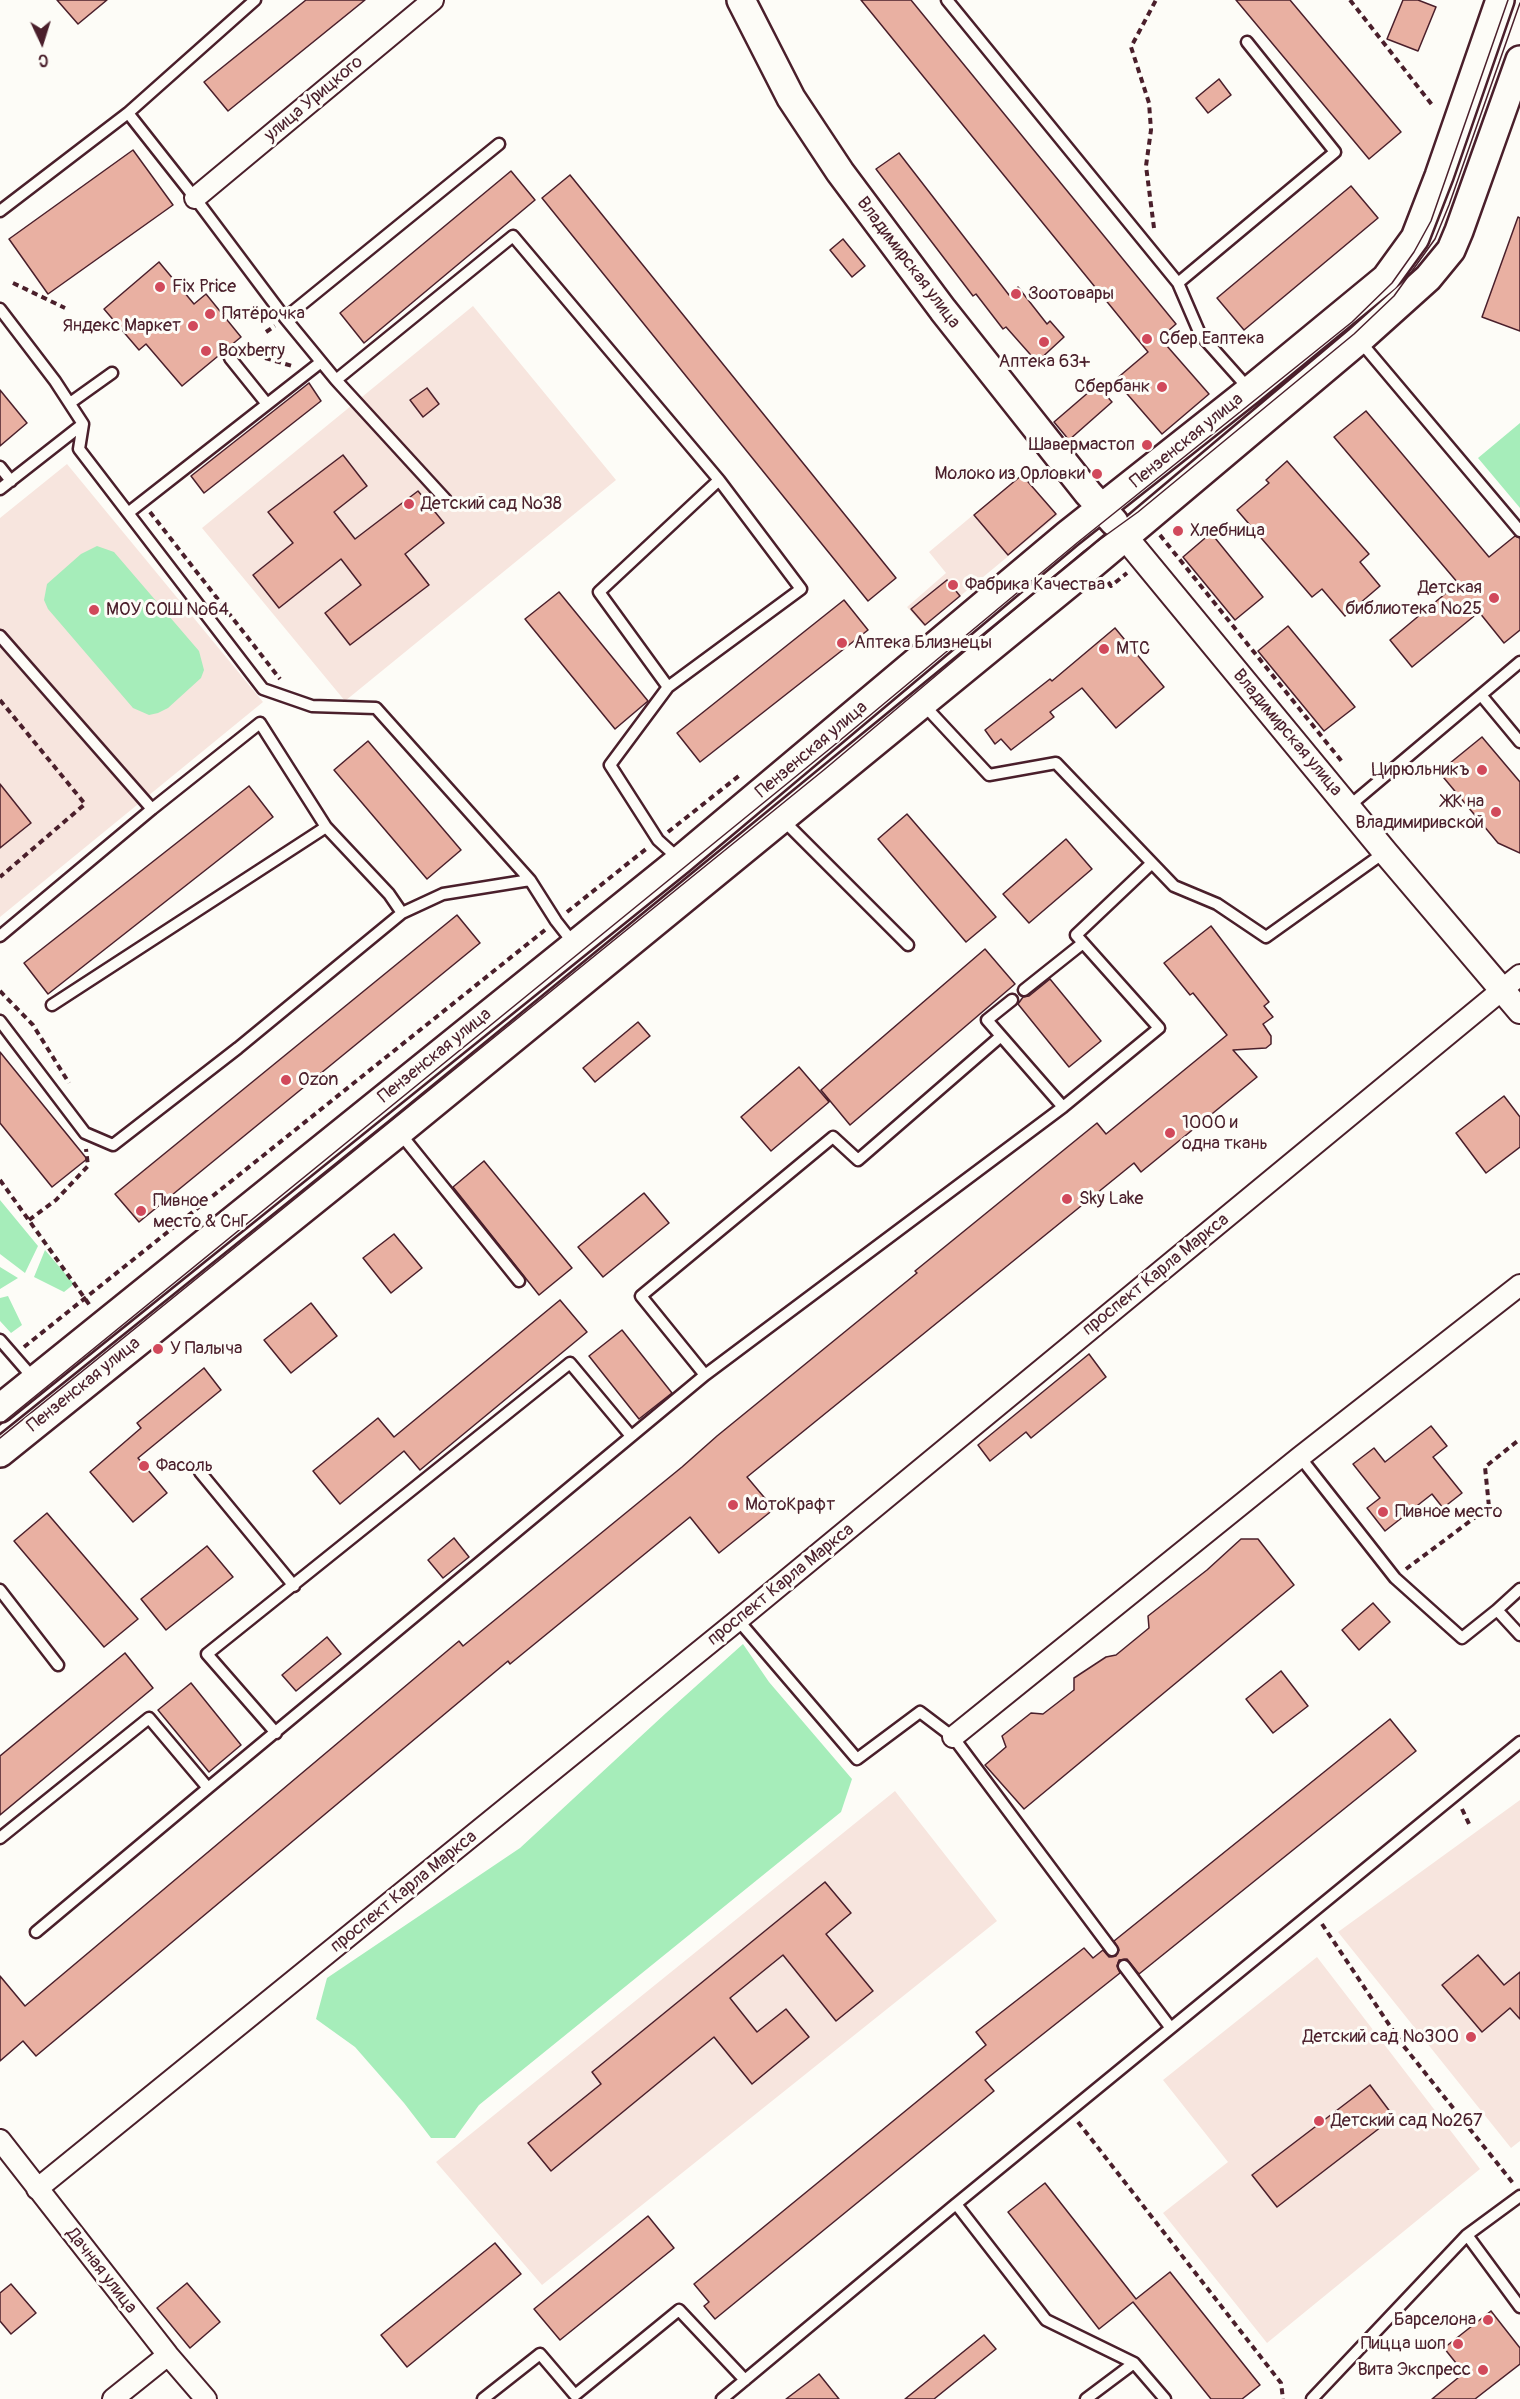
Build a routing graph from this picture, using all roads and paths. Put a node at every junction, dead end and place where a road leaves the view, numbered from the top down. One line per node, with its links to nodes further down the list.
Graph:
1 (255, 0): 11 (lane)
2 (433, 0): 13 (street, улица Урицкого)
3 (741, 0): 38 (main road, Владимирская улица)
4 (947, 0): 15 (lane)
5 (1156, 0): 15 (path)
6 (1350, 0): 10 (path)
7 (1500, 0): 28 (main road, Пензенская улица)
8 (1247, 42): 16 (lane)
9 (1520, 60): 21 (main road, Пензенская улица)
10 (1433, 106)
11 (128, 113): 13 (lane); 14 (lane)
12 (499, 144): 20 (lane)
13 (195, 198): 20 (lane)
14 (0, 211)
15 (1158, 258): 16 (lane)
16 (1178, 282): 28 (lane)
17 (13, 283): 18 (path)
18 (65, 308)
19 (0, 309): 29 (lane)
20 (285, 318): 24 (lane)
21 (1359, 340): 40 (main road, Пензенская улица); 41 (lane)
22 (240, 351): 25 (path)
23 (230, 358): 30 (lane)
24 (321, 362): 25 (lane); 27 (lane)
25 (310, 371): 30 (lane)
26 (112, 374): 29 (lane)
27 (336, 380): 34 (lane); 36 (lane)
28 (1250, 390): 38 (main road, Пензенская улица)
29 (70, 403): 31 (lane)
30 (267, 404): 37 (lane)
31 (83, 424): 33 (lane); 39 (lane)
32 (0, 467): 33 (lane)
33 (11, 480): 35 (lane)
34 (719, 480): 44 (lane); 44 (lane)
35 (0, 489)
36 (446, 500)
37 (142, 502): 39 (lane); 47 (path)
38 (1102, 508): 40 (main road, Владимирская улица); 58 (main road, Пензенская улица)
39 (128, 513): 47 (lane)
40 (1135, 528): 48 (main road, Пензенская улица); 51 (path); 52 (street, Владимирская улица)
41 (1520, 531)
42 (0, 636): 53 (lane)
43 (1520, 662): 45 (lane)
44 (668, 687): 56 (lane)
45 (1481, 695): 49 (lane); 51 (lane)
46 (0, 700): 60 (path)
47 (298, 701): 61 (lane)
48 (922, 703): 54 (main road, Пензенская улица); 59 (lane)
49 (1520, 742)
50 (742, 774): 56 (path)
51 (1365, 790): 52 (lane)
52 (1348, 807): 57 (street, Владимирская улица)
53 (152, 809): 55 (lane); 64 (lane)
54 (782, 819): 67 (lane); 76 (main road, Пензенская улица)
55 (326, 827): 62 (lane); 71 (lane)
56 (658, 840): 58 (lane); 63 (path)
57 (1385, 852): 59 (lane); 68 (street, Владимирская улица)
58 (680, 860): 66 (main road, Пензенская улица)
59 (1152, 863): 65 (lane)
60 (0, 877)
61 (530, 880): 62 (lane); 63 (lane)
62 (402, 913): 73 (lane)
63 (556, 921): 66 (lane); 80 (path)
64 (0, 936)
65 (1083, 943): 69 (lane); 75 (lane)
66 (574, 944): 81 (main road, Пензенская улица)
67 (908, 945)
68 (1511, 982): 72 (street, Владимирская улица); 97 (street, проспект Карла Маркса)
69 (1024, 990)
70 (1012, 1000): 74 (lane)
71 (52, 1005)
72 (1520, 1011)
73 (0, 1021)
74 (1001, 1036): 75 (lane); 84 (lane)
75 (1063, 1107): 84 (lane)
76 (399, 1132): 78 (lane); 89 (main road, Пензенская улица)
77 (0, 1180): 80 (path)
78 (519, 1281)
79 (1520, 1285): 90 (street)
80 (85, 1300): 81 (path); 83 (path)
81 (104, 1323): 85 (main road, Пензенская улица)
82 (0, 1340): 83 (lane)
83 (12, 1356): 85 (lane)
84 (705, 1375): 87 (lane)
85 (34, 1379): 86 (main road, Пензенская улица)
86 (0, 1408)
87 (631, 1436): 93 (lane); 100 (lane)
88 (1520, 1439): 92 (path)
89 (0, 1453)
90 (1300, 1457): 92 (lane); 101 (street)
91 (200, 1472): 93 (lane)
92 (1395, 1578): 96 (lane)
93 (294, 1586): 100 (lane)
94 (1520, 1589): 96 (lane)
95 (0, 1590): 99 (lane)
96 (1497, 1610): 98 (lane)
97 (738, 1620): 101 (lane); 112 (street, проспект Карла Маркса)
98 (1520, 1635)
99 (58, 1665)
100 (276, 1733): 103 (lane)
101 (953, 1737): 107 (lane)
102 (1520, 1742): 105 (lane)
103 (208, 1788): 104 (lane); 106 (lane)
104 (0, 1838)
105 (1313, 1911): 109 (lane); 113 (path)
106 (36, 1932)
107 (1112, 1950)
108 (1124, 1966): 109 (lane)
109 (1170, 2027): 110 (lane)
110 (1069, 2111): 115 (lane); 127 (path)
111 (0, 2140): 112 (street, Дачная улица)
112 (38, 2189): 118 (street, Дачная улица)
113 (1520, 2192)
114 (1520, 2196): 116 (lane)
115 (956, 2204): 119 (lane); 120 (lane)
116 (1467, 2235): 117 (lane); 128 (lane)
117 (1520, 2307)
118 (168, 2355): 121 (street); 122 (street, Дачная улица)
119 (1134, 2363): 125 (lane); 126 (lane)
120 (745, 2380): 123 (lane); 124 (lane)
121 (113, 2399)
122 (206, 2399)
123 (483, 2399)
124 (722, 2399)
125 (1086, 2399)
126 (1165, 2399)
127 (1283, 2399)
128 (1312, 2399)

